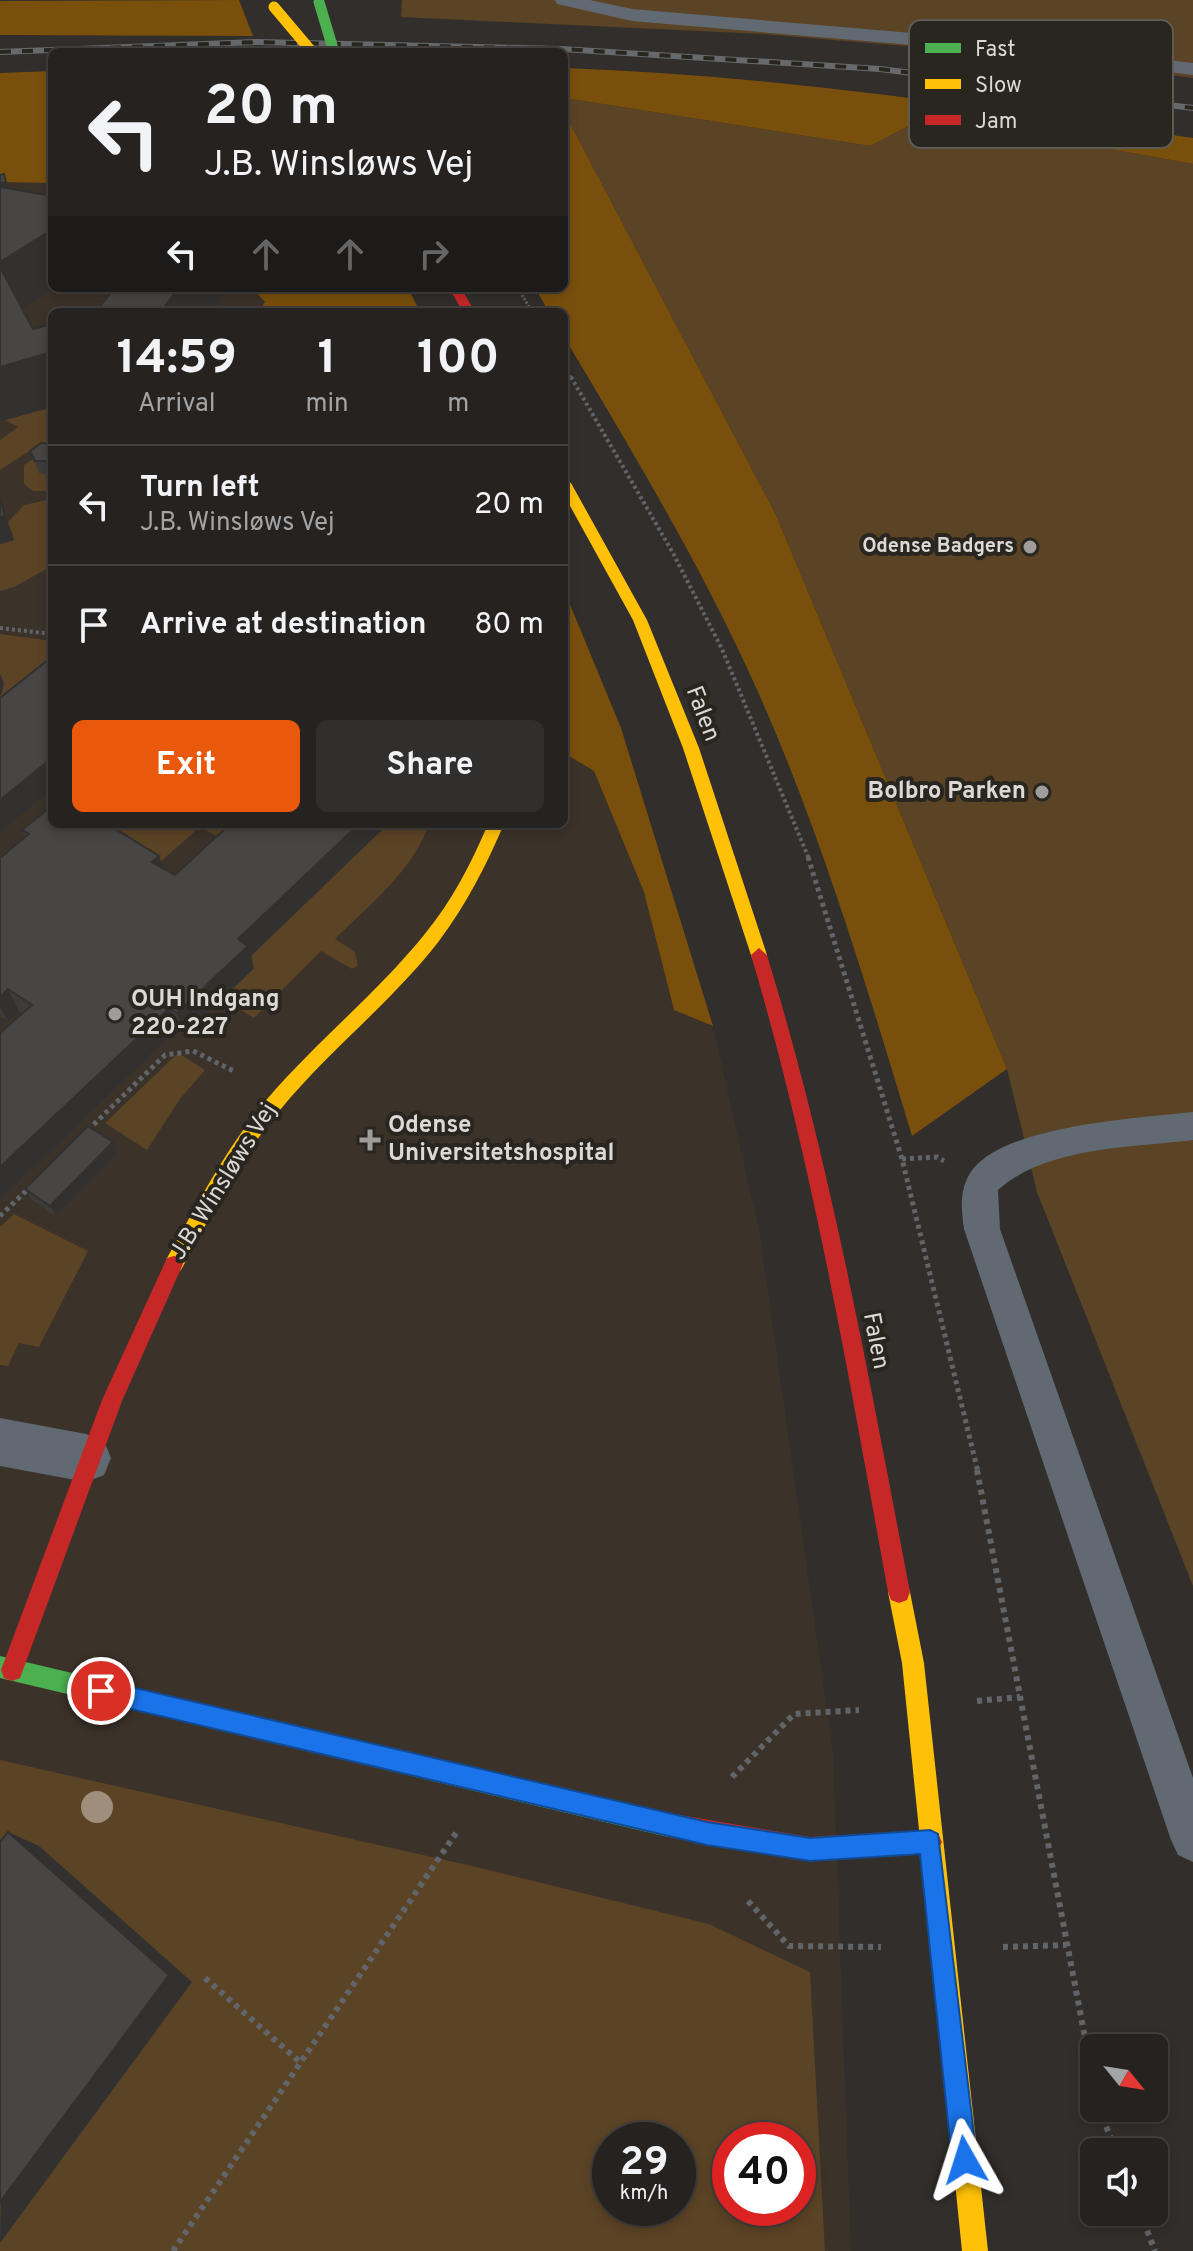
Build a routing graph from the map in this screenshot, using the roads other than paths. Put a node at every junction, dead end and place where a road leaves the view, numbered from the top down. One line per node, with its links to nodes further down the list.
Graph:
1 (564, 0): 4 (lane)
2 (319, 1): 6 (street, bridge)
3 (272, 4): 5 (street, bridge)
4 (909, 39)
5 (309, 48)
6 (333, 48)
7 (1173, 67): 8 (lane)
8 (1193, 69)
9 (568, 490): 16 (street, Falen)
10 (495, 828): 13 (street, J.B. Winsløws Vej)
11 (1193, 1126): 15 (lane)
12 (0, 1442): 13 (street)
13 (86, 1458): 14 (street, J.B. Winsløws Vej)
14 (6, 1669): 16 (street, J.B. Winsløws Vej)
15 (1193, 1840)
16 (930, 1842): 17 (street, Falen)
17 (975, 2251)

